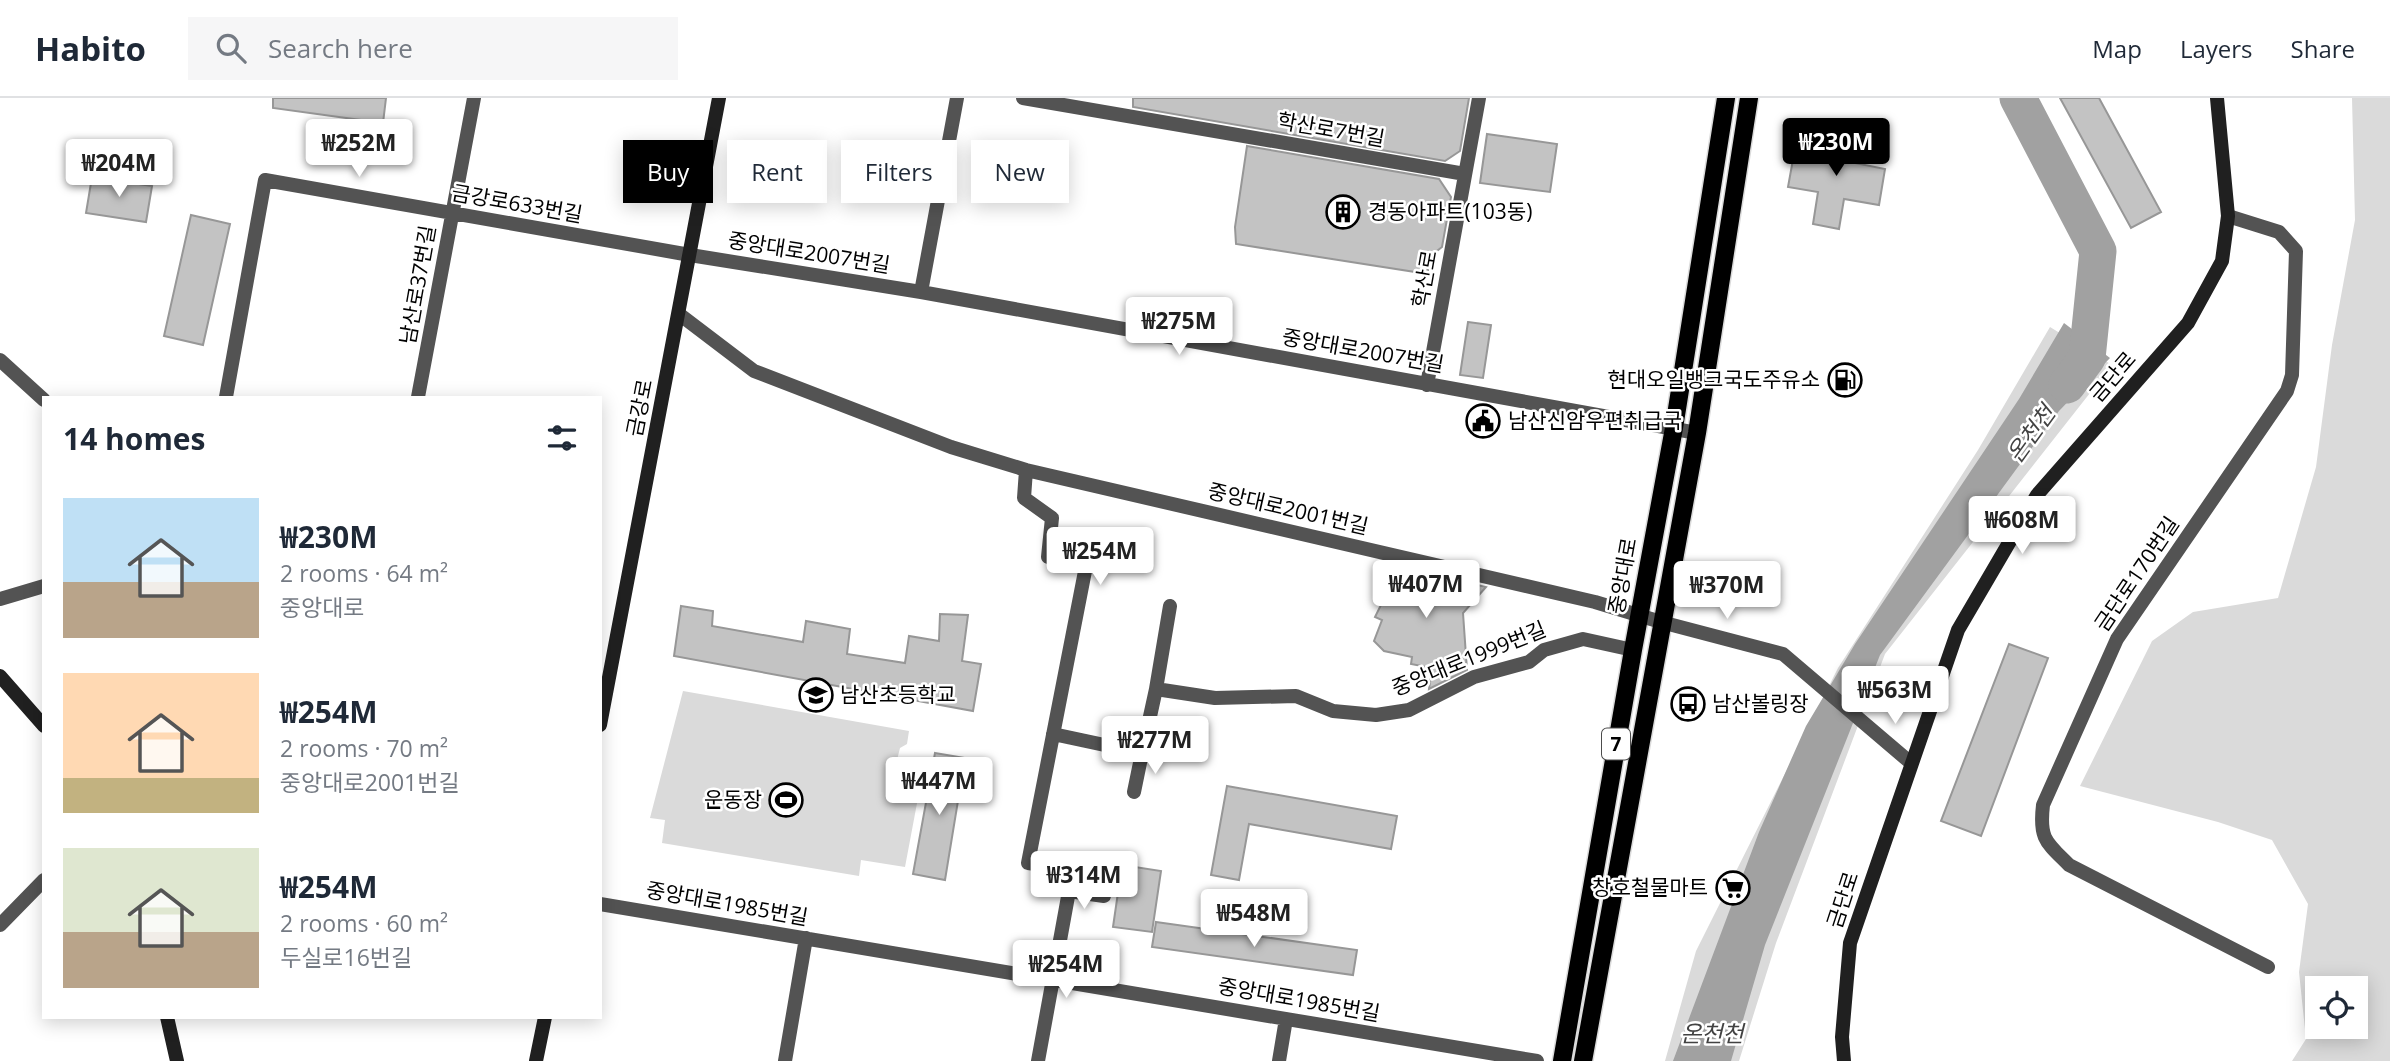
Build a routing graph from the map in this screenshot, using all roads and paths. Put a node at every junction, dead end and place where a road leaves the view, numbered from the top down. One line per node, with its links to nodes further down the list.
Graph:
1 (474, 98): 10 (street, 남산로37번길)
2 (719, 98): 12 (street, 금강로)
3 (957, 98): 13 (street)
4 (1023, 98): 9 (street, 학산로7번길)
5 (1479, 98): 9 (street, 학산로)
6 (1726, 98): 20 (main road, 중앙대로 / 7)
7 (1749, 98): 21 (main road, 7)
8 (2217, 98): 11 (street, 금단로)
9 (1465, 174): 16 (street, 학산로)
10 (452, 213): 12 (street, 금강로633번길); 17 (street, 금강로633번길); 18 (street, 남산로37번길)
11 (2228, 216): 35 (street, 금단로); 43 (street, 금단로170번길)
12 (690, 255): 13 (street, 중앙대로2007번길); 14 (street, 금강로)
13 (921, 292): 16 (street, 중앙대로2007번길)
14 (679, 314): 22 (street, 중앙대로2001번길); 31 (street, 금강로)
15 (0, 360): 19 (street)
16 (1427, 385): 20 (street, 중앙대로2007번길)
17 (226, 396)
18 (418, 396)
19 (42, 398)
20 (1674, 428): 21 (street, 중앙대로2007번길); 26 (main road, 중앙대로 / 7)
21 (1697, 433): 27 (main road, 7)
22 (1026, 470): 26 (street, 중앙대로2001번길); 33 (street)
23 (42, 587): 24 (street)
24 (0, 599)
25 (1170, 606): 30 (street)
26 (1639, 615): 27 (street, 중앙대로2001번길); 28 (main road, 중앙대로 / 7)
27 (1661, 622): 35 (street); 55 (main road, 7)
28 (1633, 650): 30 (street, 중앙대로1999번길); 54 (main road, 중앙대로 / 7)
29 (0, 676): 32 (street)
30 (1156, 689): 34 (street)
31 (602, 715)
32 (42, 724)
33 (1053, 734): 34 (street); 38 (street)
34 (1142, 753): 36 (street)
35 (1911, 764): 56 (street, 금단로)
36 (1134, 792)
37 (42, 882): 41 (street)
38 (1069, 891): 39 (street); 44 (street)
39 (1104, 896)
40 (602, 904): 42 (street, 중앙대로1985번길)
41 (0, 925)
42 (806, 938): 44 (street, 중앙대로1985번길); 50 (street)
43 (2268, 967)
44 (1054, 980): 47 (street, 중앙대로1985번길); 51 (street)
45 (167, 1019): 48 (street)
46 (545, 1019): 49 (street)
47 (1286, 1019): 52 (street); 53 (street, 중앙대로1985번길)
48 (177, 1061)
49 (536, 1061)
50 (785, 1061)
51 (1038, 1061)
52 (1279, 1061)
53 (1537, 1061)
54 (1562, 1061)
55 (1583, 1061)
56 (1844, 1061)

